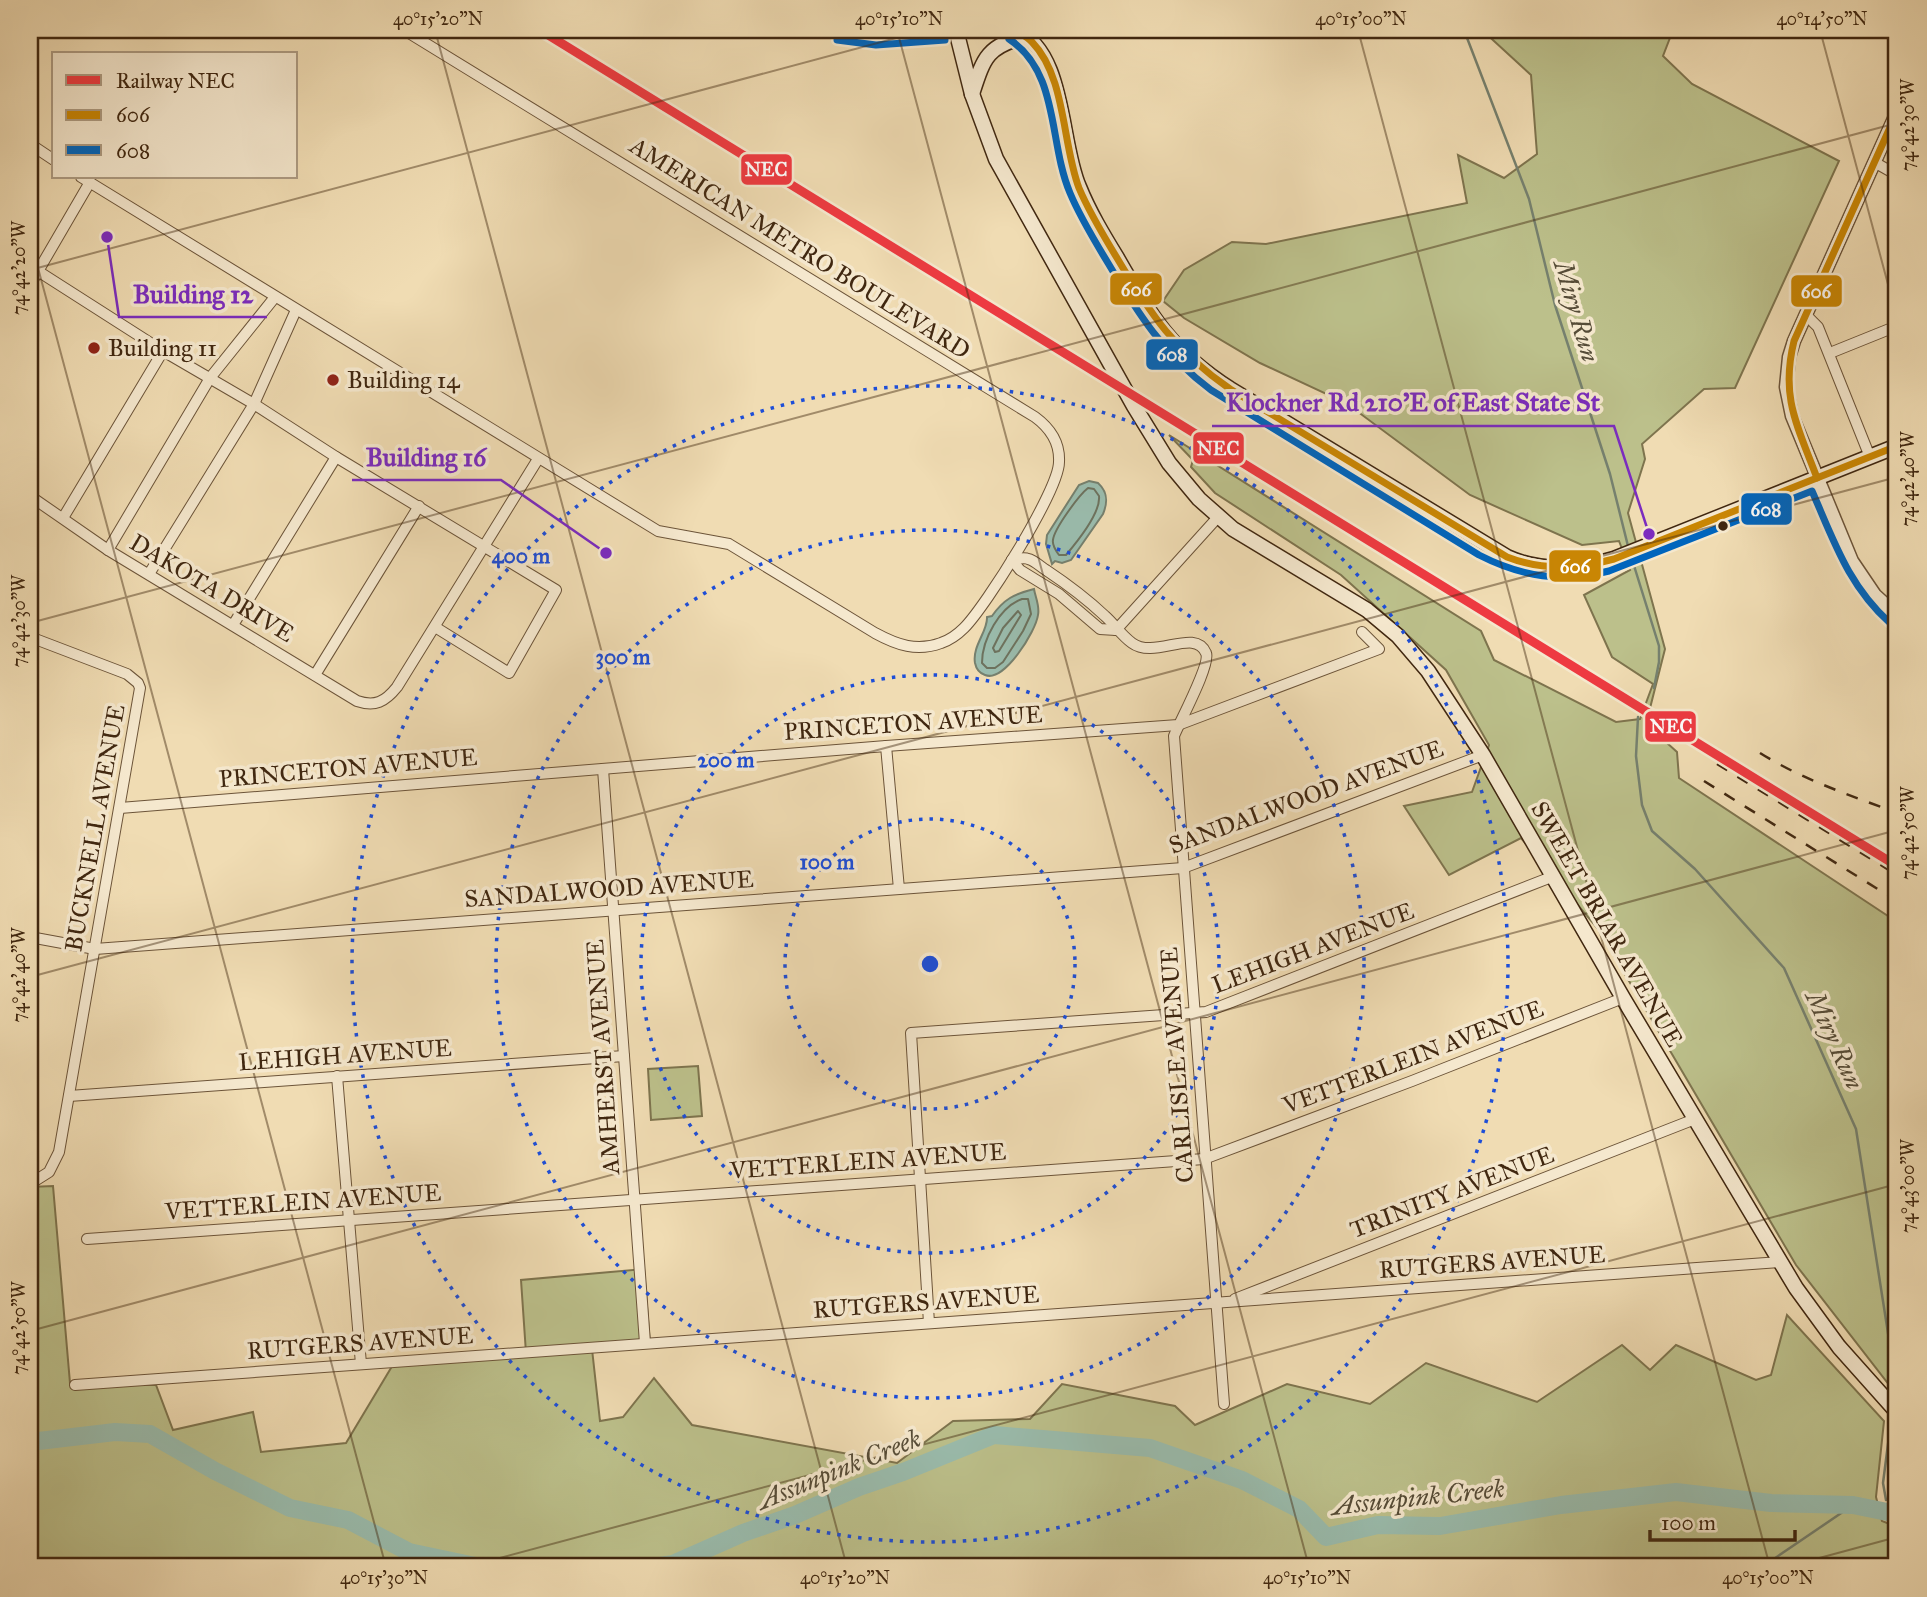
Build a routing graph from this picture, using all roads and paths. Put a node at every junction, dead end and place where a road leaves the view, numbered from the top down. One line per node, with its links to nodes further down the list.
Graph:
1 (404, 30): 34 (street, AMERICAN METRO BOULEVARD)
2 (838, 30): 3 (street)
3 (944, 30)
4 (956, 30): 6 (main road, SWEET BRIAR AVENUE)
5 (1025, 34): 6 (main road); 27 (main road)
6 (972, 94): 30 (main road, SWEET BRIAR AVENUE)
7 (1897, 112): 10 (street)
8 (30, 144): 9 (street)
9 (52, 159)
10 (1874, 162): 11 (street); 17 (street)
11 (1897, 175)
12 (86, 180): 13 (street); 15 (street, AMERICAN METRO BOULEVARD)
13 (34, 269): 14 (street); 19 (street)
14 (30, 285)
15 (275, 297): 16 (street, AMERICAN METRO BOULEVARD); 21 (street)
16 (296, 310): 22 (street); 26 (street, AMERICAN METRO BOULEVARD)
17 (1806, 315): 20 (street); 27 (street)
18 (1897, 326): 20 (street)
19 (163, 351): 21 (street); 31 (street)
20 (1830, 353): 25 (street)
21 (210, 378): 22 (street); 33 (street)
22 (254, 404): 24 (street); 35 (street)
23 (1897, 446): 25 (main road)
24 (336, 457): 29 (street); 37 (street)
25 (1870, 457): 27 (main road)
26 (538, 459): 32 (street); 34 (street, AMERICAN METRO BOULEVARD)
27 (1817, 478): 36 (street)
28 (30, 496): 31 (street, DAKOTA DRIVE)
29 (419, 506): 32 (street); 42 (street)
30 (1218, 517): 39 (street); 45 (main road, SWEET BRIAR AVENUE)
31 (63, 518): 33 (street, DAKOTA DRIVE)
32 (483, 545): 38 (street); 38 (street)
33 (108, 550): 35 (street, DAKOTA DRIVE)
34 (1012, 560): 39 (street)
35 (149, 574): 37 (street, DAKOTA DRIVE)
36 (1897, 615)
37 (233, 625): 42 (street, DAKOTA DRIVE)
38 (435, 627): 42 (street, DAKOTA DRIVE)
39 (1116, 630): 43 (street)
40 (1362, 632): 43 (street, PRINCETON AVENUE)
41 (30, 637): 47 (street, BUCKNELL AVENUE)
42 (315, 675)
43 (1178, 725): 44 (street, PRINCETON AVENUE); 48 (street, CARLISLE AVENUE)
44 (886, 746): 46 (street, PRINCETON AVENUE); 50 (street)
45 (1483, 755): 48 (street, SANDALWOOD AVENUE); 49 (main road, SWEET BRIAR AVENUE)
46 (603, 769): 47 (street, PRINCETON AVENUE); 51 (street, AMHERST AVENUE)
47 (120, 808): 53 (street, BUCKNELL AVENUE)
48 (1183, 868): 50 (street, SANDALWOOD AVENUE); 55 (street, CARLISLE AVENUE)
49 (1554, 876): 54 (main road, SWEET BRIAR AVENUE); 55 (street, LEHIGH AVENUE)
50 (899, 889): 51 (street, SANDALWOOD AVENUE)
51 (613, 910): 53 (street, SANDALWOOD AVENUE); 56 (street, AMHERST AVENUE)
52 (30, 937): 53 (street, SANDALWOOD AVENUE)
53 (95, 949): 58 (street, BUCKNELL AVENUE)
54 (1623, 998): 59 (main road, SWEET BRIAR AVENUE); 60 (street, VETTERLEIN AVENUE)
55 (1194, 1014): 60 (street, CARLISLE AVENUE); 61 (street, LEHIGH AVENUE)
56 (624, 1056): 57 (street, LEHIGH AVENUE); 63 (street, AMHERST AVENUE)
57 (337, 1076): 58 (street, LEHIGH AVENUE); 64 (street)
58 (69, 1096): 62 (street, BUCKNELL AVENUE)
59 (1695, 1119): 66 (main road, SWEET BRIAR AVENUE); 67 (street, TRINITY AVENUE)
60 (1204, 1159): 61 (street, VETTERLEIN AVENUE); 67 (street, CARLISLE AVENUE)
61 (920, 1178): 63 (street, VETTERLEIN AVENUE); 68 (street)
62 (30, 1184)
63 (634, 1199): 64 (street, VETTERLEIN AVENUE); 69 (street, AMHERST AVENUE)
64 (349, 1220): 65 (street, VETTERLEIN AVENUE); 70 (street)
65 (87, 1239)
66 (1780, 1262): 67 (street, RUTGERS AVENUE); 73 (main road, SWEET BRIAR AVENUE)
67 (1221, 1304): 68 (street, RUTGERS AVENUE); 72 (street, CARLISLE AVENUE)
68 (929, 1323): 69 (street, RUTGERS AVENUE)
69 (645, 1343): 70 (street, RUTGERS AVENUE)
70 (361, 1364): 71 (street, RUTGERS AVENUE)
71 (75, 1385)
72 (1224, 1404)
73 (1897, 1412)

